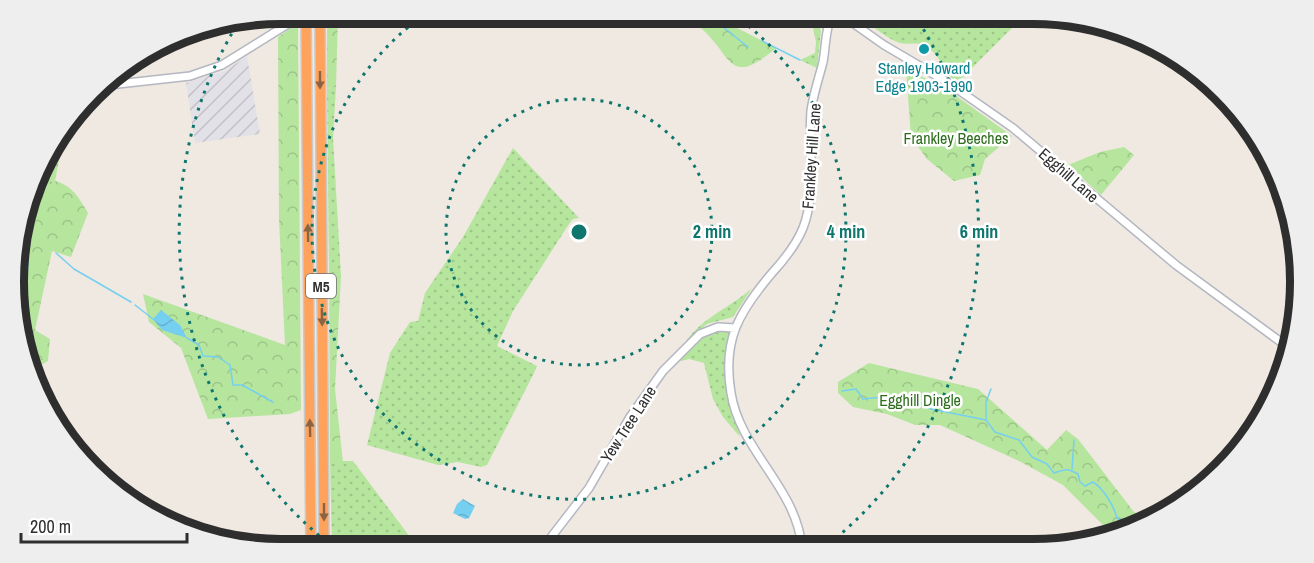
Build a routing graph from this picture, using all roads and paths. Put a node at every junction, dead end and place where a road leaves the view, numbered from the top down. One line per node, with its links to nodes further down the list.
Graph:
1 (289, 24): 6 (street)
2 (306, 24): 9 (highway, M5, one-way to 2)
3 (320, 24): 10 (highway, M5, one-way to 10)
4 (828, 24): 7 (street, Frankley Hill Lane)
5 (854, 24): 8 (street, Egghill Lane)
6 (117, 84)
7 (735, 328): 11 (street, Yew Tree Lane); 12 (street, Frankley Hill Lane)
8 (1282, 343)
9 (311, 539)
10 (324, 539)
11 (550, 539)
12 (800, 539)

